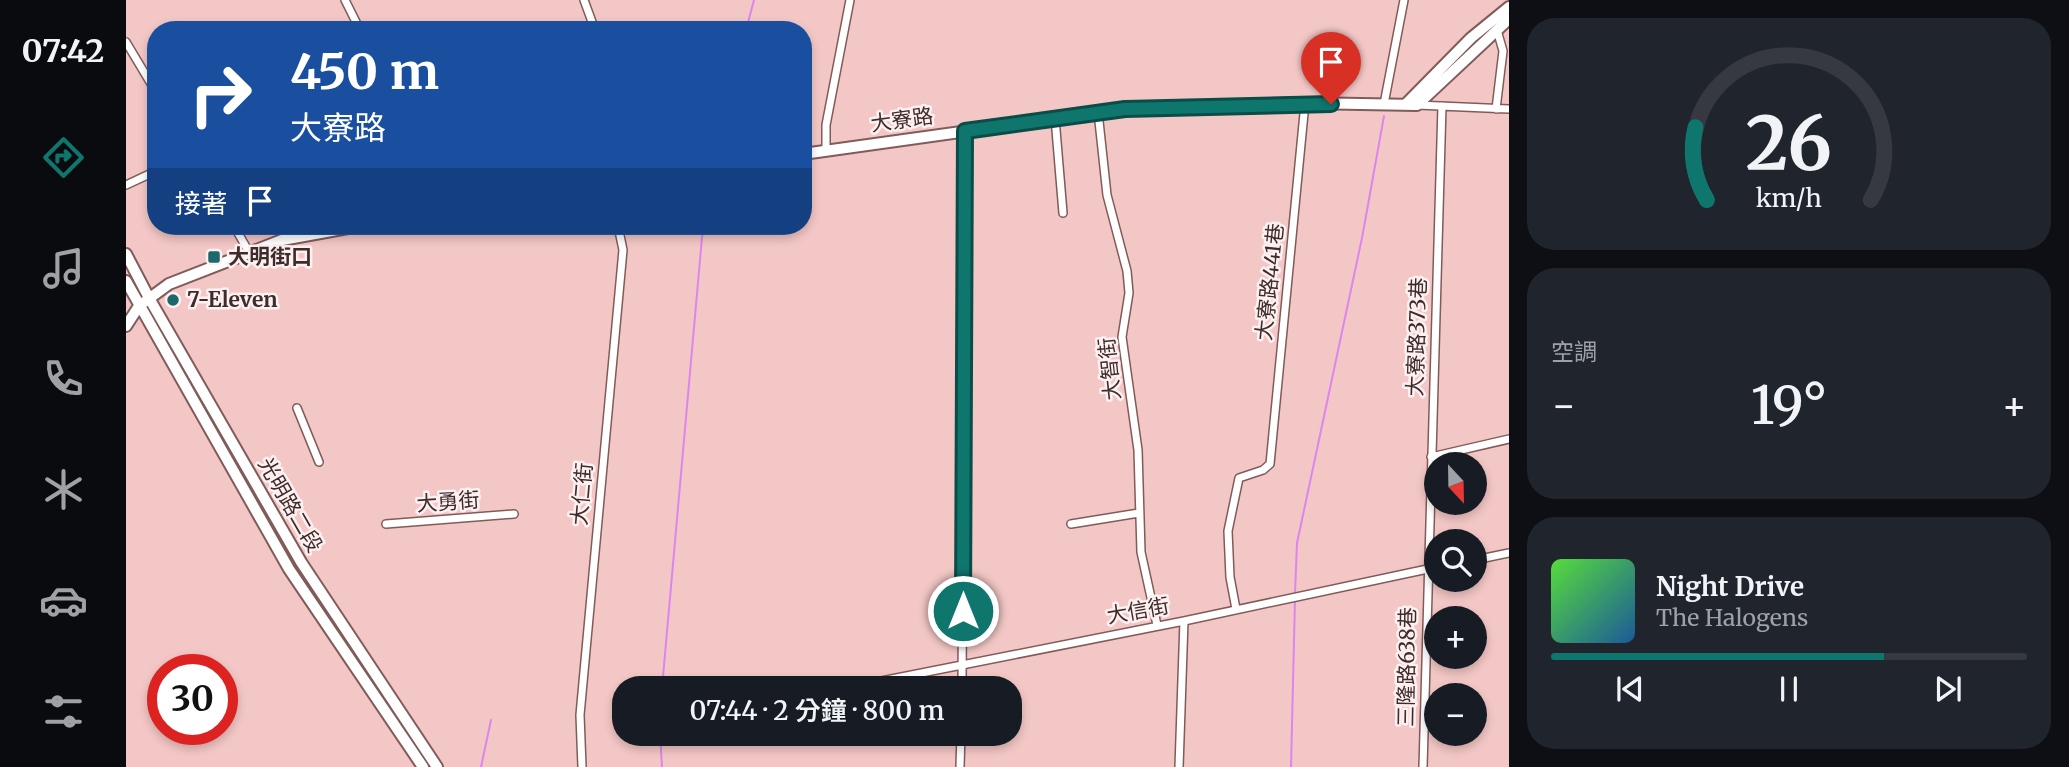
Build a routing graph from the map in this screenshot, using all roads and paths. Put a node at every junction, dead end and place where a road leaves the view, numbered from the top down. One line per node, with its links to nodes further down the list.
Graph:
1 (345, 0): 7 (street)
2 (583, 0): 8 (street)
3 (850, 0): 22 (street)
4 (1404, 0): 13 (street)
5 (1509, 7): 14 (street)
6 (1509, 19): 9 (street)
7 (356, 21)
8 (591, 21)
9 (1497, 30): 15 (street); 17 (street)
10 (126, 42): 11 (street)
11 (147, 77)
12 (1305, 103): 13 (street, 大寮路); 19 (street, 大寮路); 49 (street, 大寮路441巷)
13 (1384, 104): 14 (street, 大寮路)
14 (1405, 105): 15 (street, 大寮路)
15 (1417, 105): 16 (street, 大寮路)
16 (1442, 106): 17 (street, 大寮路); 38 (street, 大寮路373巷)
17 (1496, 109): 18 (street, 大寮路)
18 (1509, 109)
19 (1098, 112): 20 (street, 大寮路); 41 (street, 大智街)
20 (1055, 118): 21 (street, 大寮路); 26 (street)
21 (965, 131): 22 (street, 大寮路); 52 (street)
22 (826, 151): 23 (street, 大寮路)
23 (812, 153)
24 (147, 174): 25 (street)
25 (126, 185)
26 (1063, 212)
27 (239, 235): 30 (street)
28 (310, 235): 30 (street)
29 (620, 235): 58 (street, 大仁街)
30 (249, 252): 33 (street)
31 (126, 254): 33 (street, 光明路二段)
32 (126, 281): 34 (street, 光明路二段)
33 (149, 298): 34 (street); 57 (street, 光明路二段)
34 (139, 306): 35 (street); 56 (street, 光明路二段)
35 (126, 326)
36 (297, 408): 40 (street)
37 (1509, 439): 39 (street)
38 (1431, 452)
39 (1453, 452)
40 (319, 462)
41 (1139, 513): 44 (street); 51 (street, 大智街)
42 (514, 514): 43 (street, 大勇街)
43 (386, 524)
44 (1071, 524)
45 (1509, 553): 46 (street)
46 (1487, 558)
47 (1424, 570): 49 (street, 大信街)
48 (1427, 592): 61 (street, 三隆路638巷)
49 (1236, 608): 50 (street, 大信街)
50 (1184, 621): 51 (street, 大信街); 60 (street)
51 (1157, 625): 52 (street, 大信街)
52 (963, 665): 53 (street, 大信街); 54 (street)
53 (907, 676)
54 (963, 676)
55 (961, 746): 59 (street)
56 (423, 767)
57 (437, 767)
58 (582, 767)
59 (960, 767)
60 (1179, 767)
61 (1423, 767)

